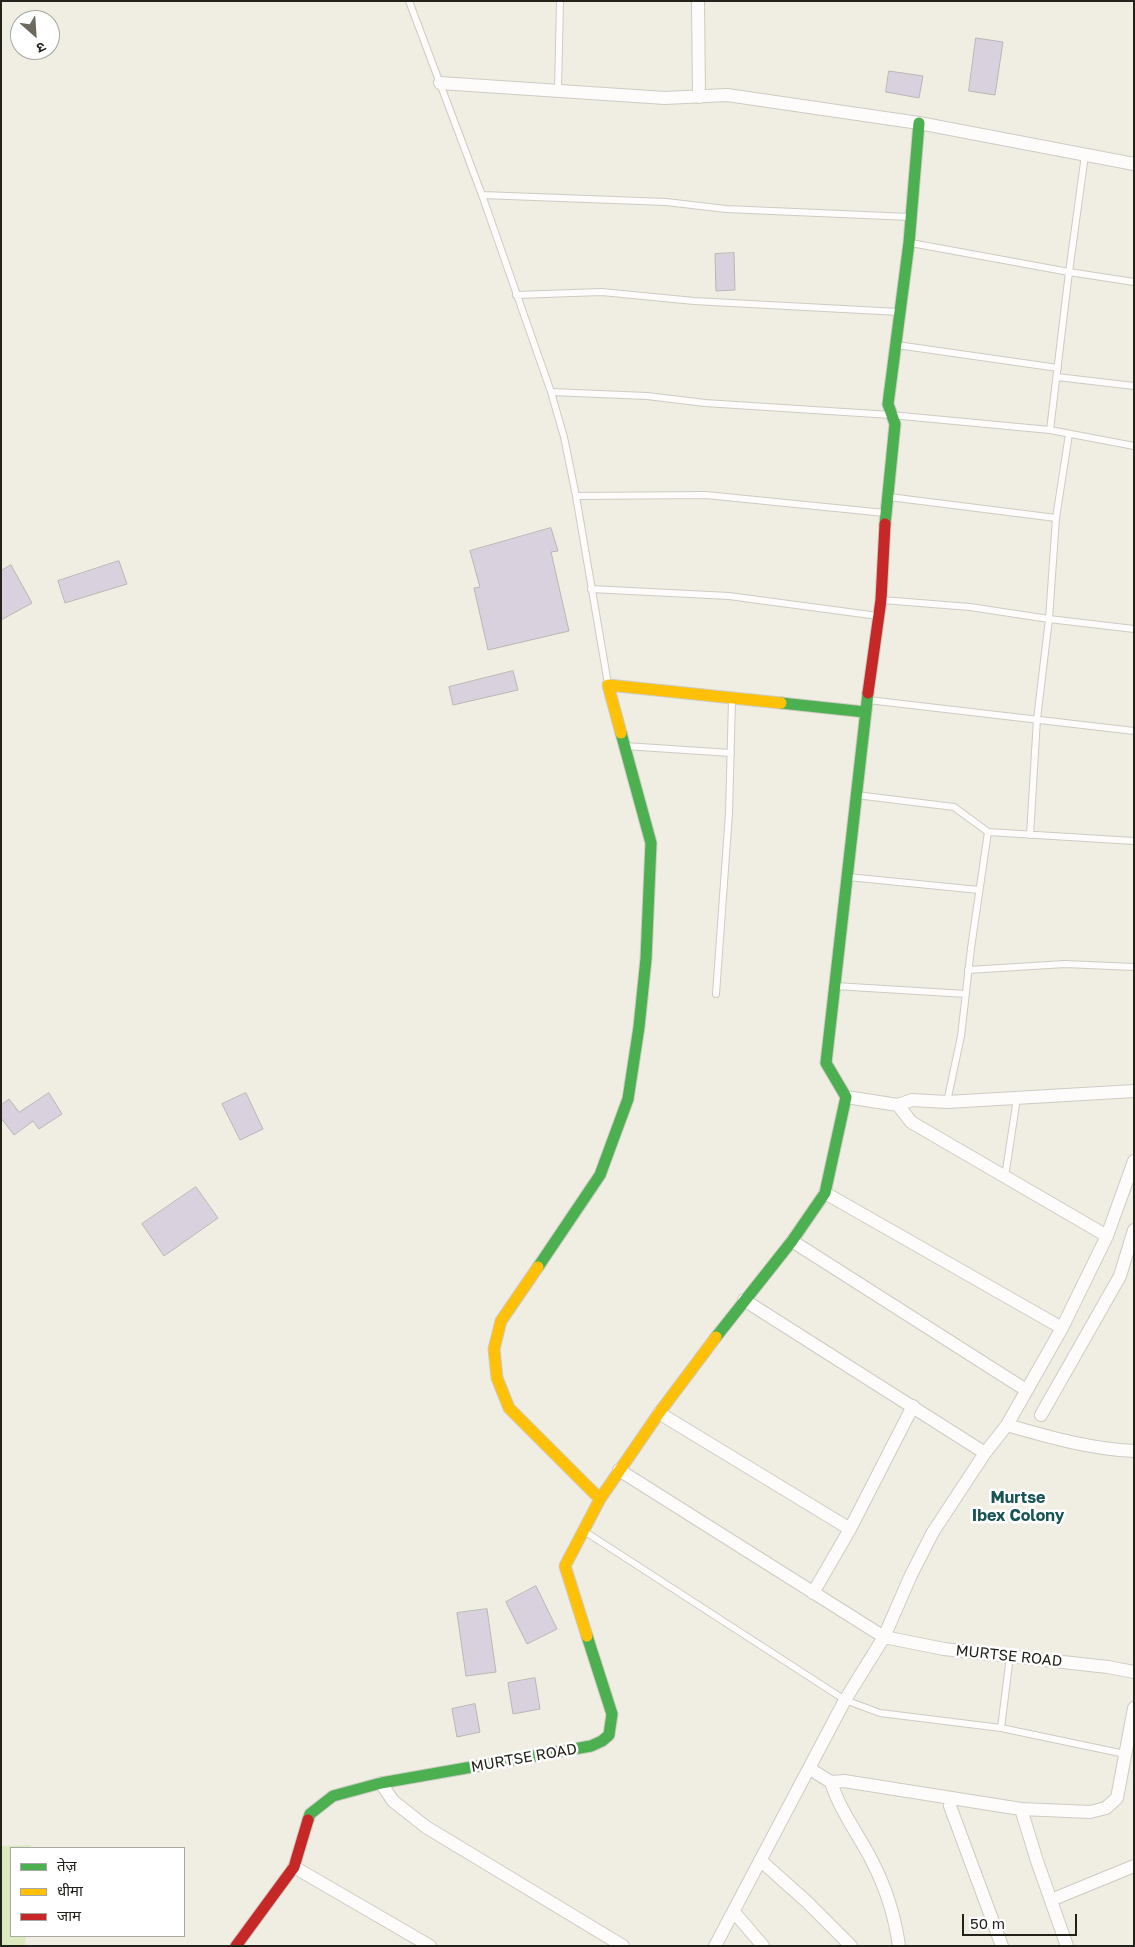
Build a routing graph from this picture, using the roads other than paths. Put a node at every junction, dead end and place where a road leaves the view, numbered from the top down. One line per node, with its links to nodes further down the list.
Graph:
1 (409, 1): 4 (lane)
2 (560, 1): 5 (lane)
3 (698, 1): 6 (street)
4 (440, 83): 5 (street); 10 (lane)
5 (558, 90): 6 (street)
6 (699, 97): 7 (street)
7 (919, 123): 8 (street); 11 (street)
8 (1085, 155): 9 (street); 13 (lane)
9 (1134, 164)
10 (482, 195): 11 (lane); 15 (lane)
11 (911, 218): 12 (street)
12 (909, 243): 13 (lane); 16 (street)
13 (1069, 272): 14 (lane); 18 (lane)
14 (1134, 282)
15 (516, 295): 16 (lane); 21 (lane)
16 (900, 312): 17 (street)
17 (896, 344): 18 (lane); 22 (street)
18 (1058, 368): 19 (lane)
19 (1056, 377): 20 (lane); 23 (lane)
20 (1134, 386)
21 (551, 392): 22 (lane); 26 (lane)
22 (891, 415): 23 (lane); 27 (street)
23 (1050, 430): 24 (lane)
24 (1069, 434): 25 (lane); 29 (lane)
25 (1134, 446)
26 (576, 496): 28 (lane); 30 (lane)
27 (887, 497): 28 (street); 29 (lane)
28 (886, 513): 31 (street)
29 (1056, 518): 33 (lane)
30 (591, 589): 32 (lane); 35 (lane)
31 (881, 600): 32 (street); 33 (lane)
32 (879, 617): 37 (street)
33 (1049, 619): 34 (lane); 39 (lane)
34 (1134, 629)
35 (608, 684): 36 (street); 41 (street)
36 (732, 698): 38 (street); 42 (lane)
37 (867, 700): 38 (street); 39 (lane)
38 (865, 712): 43 (street)
39 (1037, 719): 40 (lane); 45 (lane)
40 (1134, 730)
41 (624, 746): 42 (lane); 75 (street)
42 (731, 753): 52 (lane)
43 (856, 794): 44 (lane); 47 (street)
44 (988, 832): 45 (lane); 48 (lane)
45 (1030, 835): 46 (lane)
46 (1134, 841)
47 (846, 877): 48 (lane); 51 (street)
48 (979, 890): 50 (lane)
49 (1134, 967): 50 (lane)
50 (968, 970): 53 (lane)
51 (834, 986): 53 (lane); 55 (street)
52 (716, 994)
53 (966, 994): 57 (lane)
54 (1134, 1091): 56 (street)
55 (846, 1097): 58 (street); 61 (street)
56 (1017, 1098): 57 (street); 60 (lane)
57 (947, 1102): 58 (street)
58 (898, 1105): 60 (street)
59 (1134, 1161): 63 (street)
60 (1005, 1177): 63 (street)
61 (825, 1193): 64 (street, MURTSE ROAD); 66 (street)
62 (1134, 1230): 70 (street)
63 (1107, 1236): 66 (street)
64 (792, 1241): 65 (street, MURTSE ROAD); 67 (street)
65 (744, 1300): 68 (street); 69 (street, MURTSE ROAD)
66 (1062, 1328): 67 (street)
67 (1026, 1390): 71 (street)
68 (913, 1406): 73 (street); 76 (street)
69 (659, 1413): 74 (street, MURTSE ROAD); 76 (street)
70 (1041, 1415)
71 (1007, 1425): 72 (street); 73 (street)
72 (1134, 1451)
73 (985, 1453): 79 (street)
74 (619, 1470): 75 (street, MURTSE ROAD); 78 (street)
75 (600, 1499): 77 (street, MURTSE ROAD)
76 (850, 1529): 78 (street)
77 (583, 1530): 82 (lane); 88 (street, MURTSE ROAD)
78 (813, 1593): 79 (street)
79 (884, 1637): 80 (street, MURTSE ROAD); 82 (street)
80 (1010, 1656): 81 (street, MURTSE ROAD); 84 (lane)
81 (1134, 1672)
82 (846, 1700): 84 (lane); 86 (street)
83 (1134, 1708): 85 (street)
84 (1001, 1728): 85 (lane)
85 (1125, 1754): 90 (street)
86 (810, 1769): 87 (street); 91 (street)
87 (831, 1782): 89 (street); 102 (street)
88 (381, 1783): 93 (street, MURTSE ROAD); 98 (street)
89 (951, 1798): 90 (street); 103 (street)
90 (1021, 1809): 94 (street)
91 (760, 1860): 95 (street); 101 (street)
92 (1134, 1866): 94 (street)
93 (294, 1867): 96 (street, MURTSE ROAD); 97 (street)
94 (1051, 1900): 104 (street)
95 (734, 1912): 99 (street); 100 (street)
96 (240, 1944)
97 (430, 1946)
98 (623, 1946)
99 (715, 1946)
100 (763, 1946)
101 (851, 1946)
102 (900, 1946)
103 (1002, 1946)
104 (1067, 1946)

